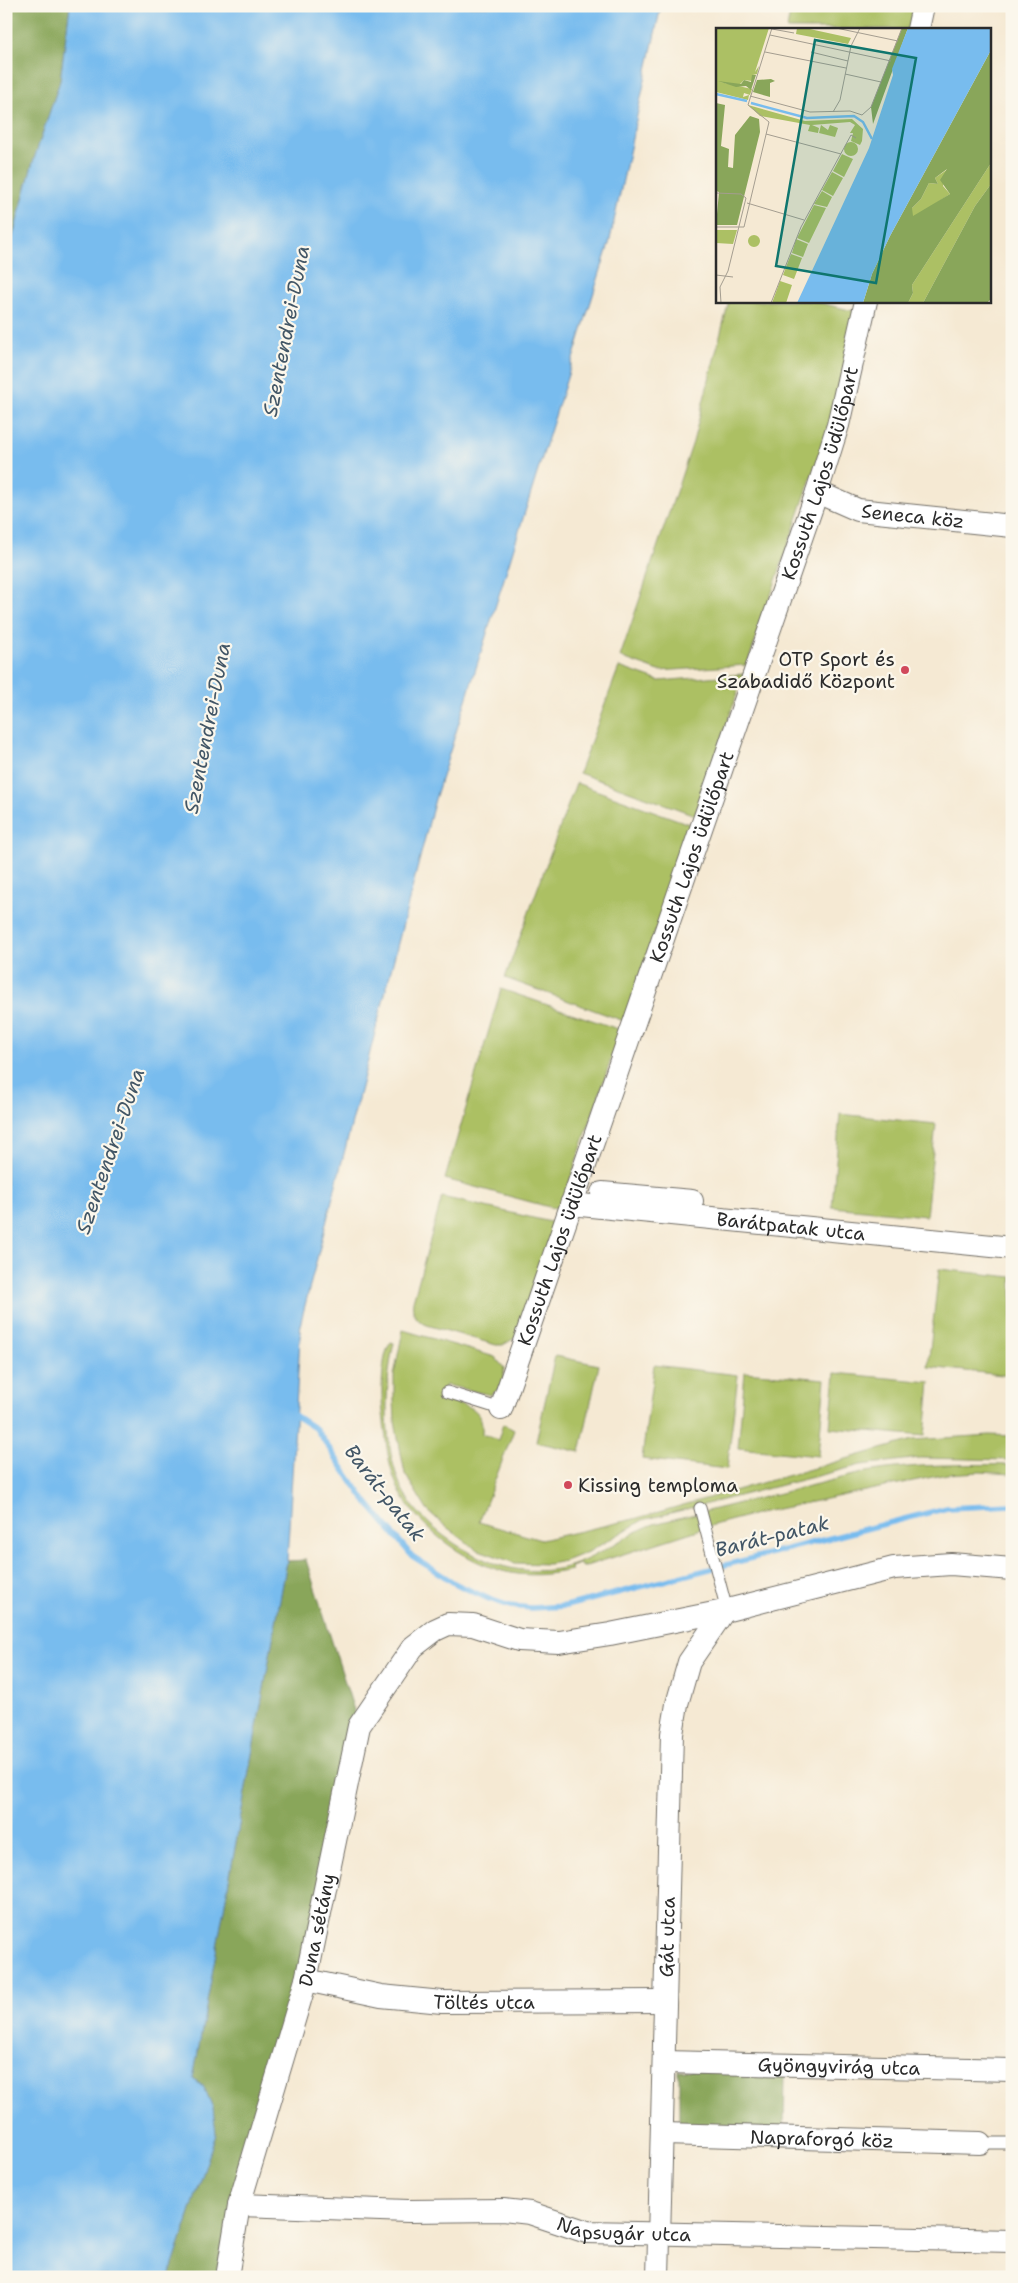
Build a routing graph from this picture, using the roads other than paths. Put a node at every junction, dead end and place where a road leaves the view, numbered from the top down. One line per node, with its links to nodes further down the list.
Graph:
1 (923, 6): 2 (street)
2 (918, 28)
3 (866, 302): 4 (street, Kossuth Lajos üdülőpart)
4 (817, 492): 5 (street, Seneca köz); 6 (street, Kossuth Lajos üdülőpart)
5 (1012, 526)
6 (573, 1197): 7 (street, Barátpatak utca); 11 (street, Kossuth Lajos üdülőpart)
7 (701, 1210): 8 (street, Barátpatak utca); 9 (street, Barátpatak utca)
8 (1012, 1233)
9 (1012, 1248)
10 (446, 1392): 11 (lane)
11 (501, 1409)
12 (700, 1508): 14 (lane)
13 (1012, 1569): 14 (street)
14 (724, 1611): 15 (street, Duna sétány); 16 (street, Gát utca)
15 (306, 1980): 16 (street, Töltés utca); 22 (street, Duna sétány)
16 (665, 2001): 17 (street, Gát utca)
17 (665, 2062): 18 (street, Gyöngyvirág utca); 19 (street, Gát utca)
18 (1012, 2070)
19 (663, 2134): 20 (street, Napraforgó köz); 23 (street, Gát utca)
20 (980, 2143): 21 (lane)
21 (1012, 2143)
22 (239, 2205): 23 (street, Napsugár utca); 25 (street, Duna sétány)
23 (660, 2234): 24 (street, Napsugár utca); 26 (street, Gát utca)
24 (1012, 2241)
25 (227, 2277)
26 (658, 2277)

